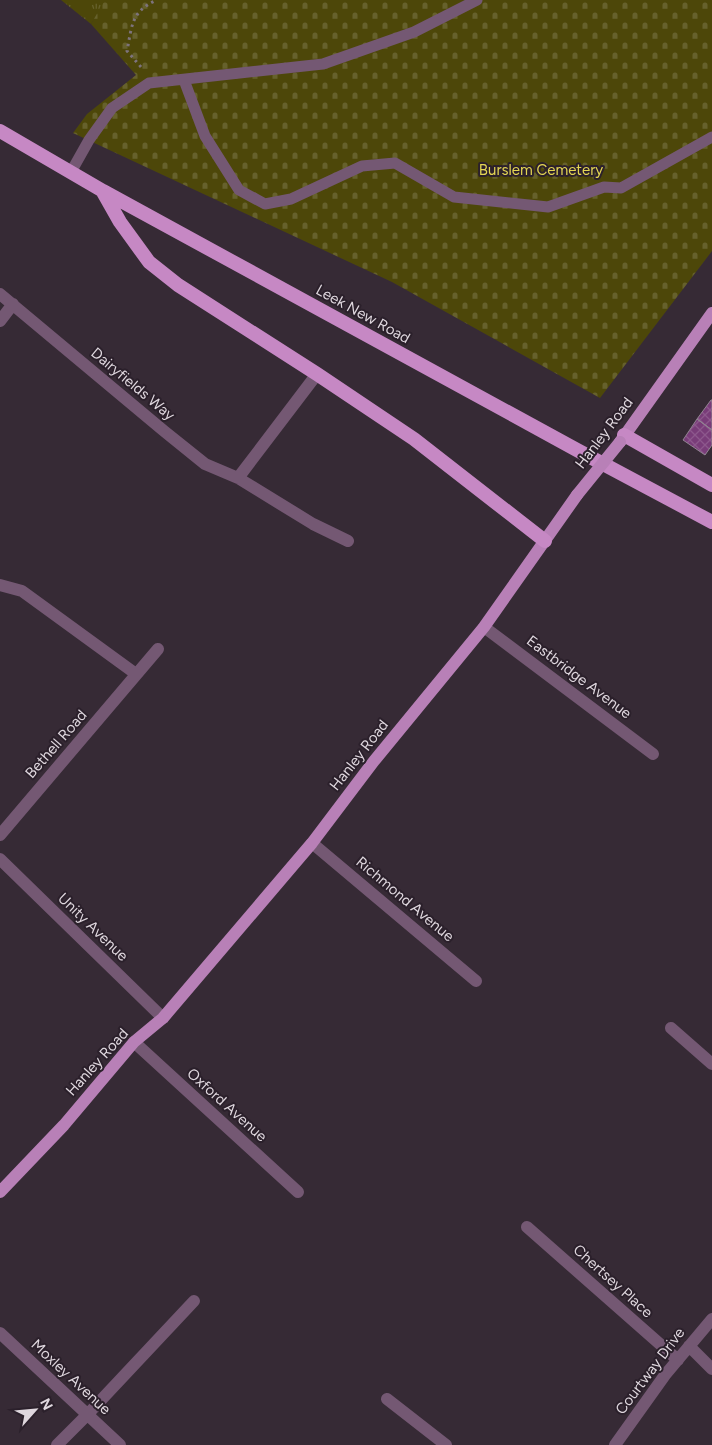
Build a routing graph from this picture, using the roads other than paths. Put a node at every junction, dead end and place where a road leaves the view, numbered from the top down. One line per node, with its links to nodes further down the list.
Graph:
1 (477, 0): 2 (lane)
2 (184, 80): 4 (lane); 5 (lane)
3 (0, 131): 5 (highway, Leek New Road)
4 (712, 137)
5 (71, 172): 6 (highway, Leek New Road)
6 (103, 191): 11 (highway); 15 (highway, Leek New Road)
7 (0, 294): 8 (street, Dairyfields Way)
8 (13, 304): 10 (street); 13 (street, Dairyfields Way)
9 (712, 313): 12 (main road, Hanley Road)
10 (0, 321)
11 (318, 374): 13 (street); 17 (highway)
12 (622, 439): 14 (highway); 17 (main road, Hanley Road, bridge)
13 (238, 478): 16 (street, Dairyfields Way)
14 (712, 485)
15 (712, 522)
16 (348, 541)
17 (544, 542): 19 (main road, Hanley Road)
18 (0, 585): 21 (street)
19 (484, 627): 22 (street, Eastbridge Avenue); 24 (main road, Hanley Road)
20 (158, 649): 21 (street, Bethell Road)
21 (136, 674): 23 (street, Bethell Road)
22 (654, 754)
23 (0, 835)
24 (312, 843): 26 (street, Richmond Avenue); 27 (main road, Hanley Road)
25 (0, 859): 27 (street, Unity Avenue)
26 (476, 981)
27 (163, 1018): 29 (main road, Hanley Road)
28 (671, 1028): 30 (street)
29 (134, 1042): 31 (main road, Hanley Road); 32 (street, Oxford Avenue)
30 (712, 1064)
31 (0, 1192)
32 (298, 1192)
33 (527, 1226): 38 (street, Chertsey Place)
34 (194, 1300): 41 (street)
35 (712, 1319): 37 (street, Courtway Drive)
36 (0, 1333): 41 (street, Moxley Avenue)
37 (689, 1346): 38 (street, Courtway Drive); 39 (street)
38 (678, 1360): 45 (street, Courtway Drive)
39 (712, 1369)
40 (387, 1399): 44 (street)
41 (87, 1415): 42 (street); 43 (street, Moxley Avenue)
42 (57, 1445)
43 (120, 1445)
44 (446, 1445)
45 (615, 1445)

